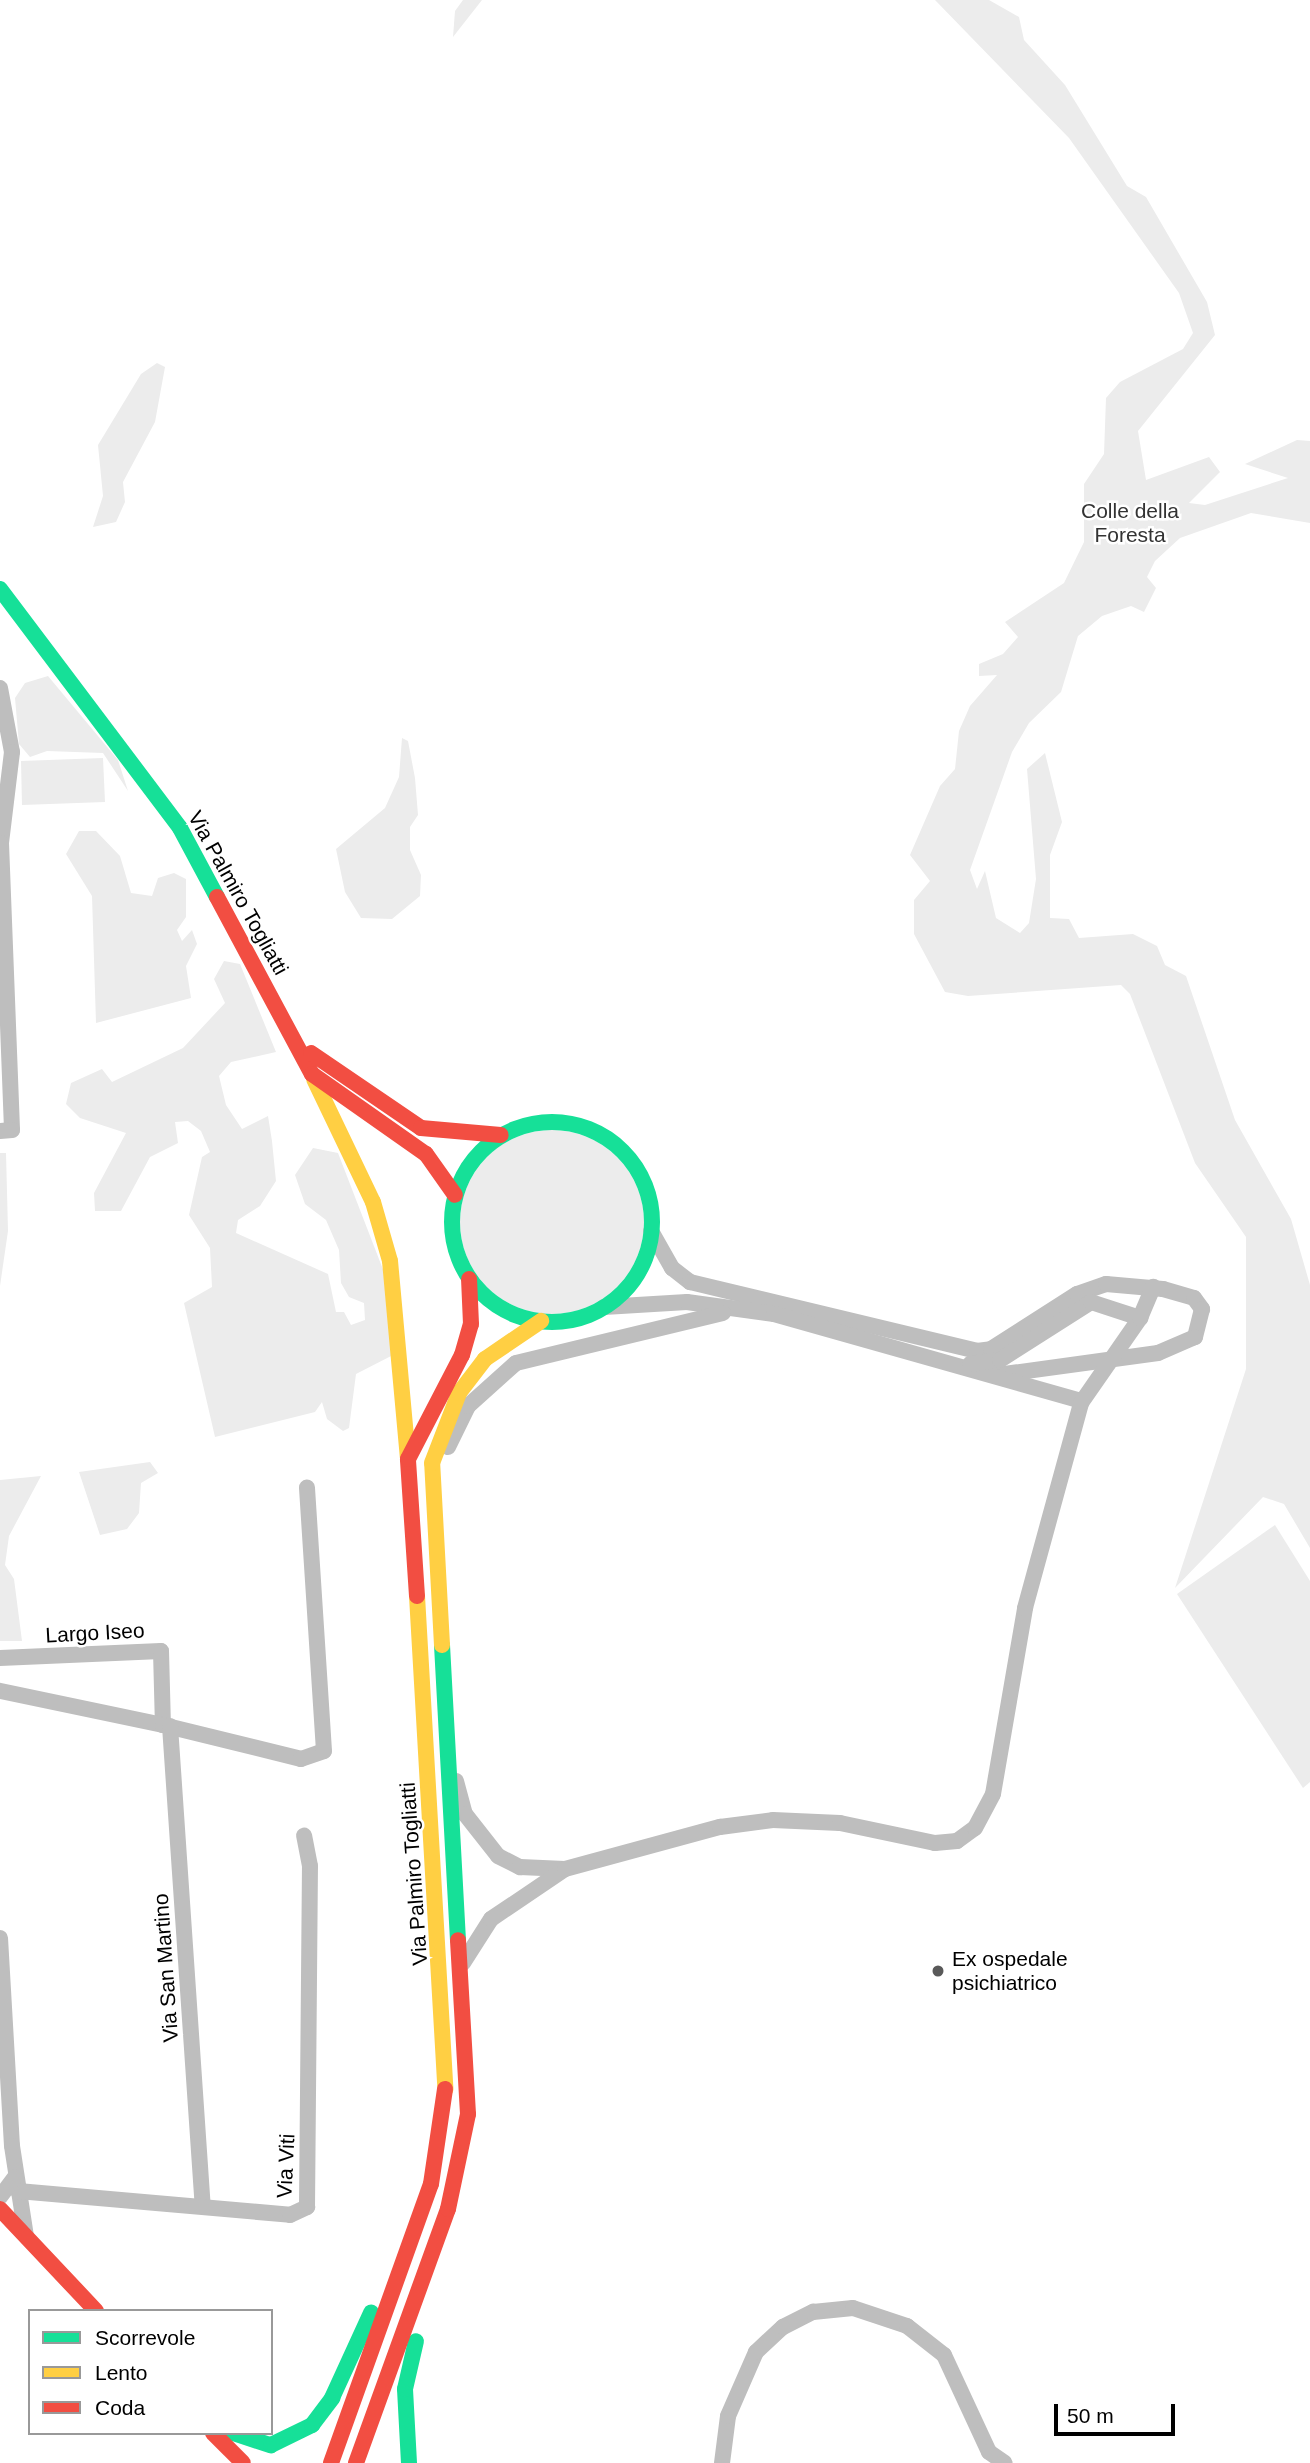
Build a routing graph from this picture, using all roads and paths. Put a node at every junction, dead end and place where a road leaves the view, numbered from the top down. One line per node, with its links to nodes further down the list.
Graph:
1 (0, 589): 4 (street, Via Palmiro Togliatti)
2 (0, 688): 3 (street)
3 (0, 843): 5 (street)
4 (283, 1020): 6 (street, Via Palmiro Togliatti); 8 (street)
5 (4, 1023): 7 (street)
6 (312, 1074): 9 (street, Via Palmiro Togliatti); 21 (street, Via Palmiro Togliatti)
7 (0, 1130)
8 (502, 1135): 9 (street); 10 (street)
9 (455, 1195): 11 (street)
10 (651, 1231): 12 (street); 13 (street)
11 (469, 1279): 16 (street); 21 (street)
12 (1153, 1287): 15 (street); 18 (street)
13 (604, 1307): 14 (street); 16 (street)
14 (745, 1311): 17 (street); 23 (street)
15 (1140, 1318): 17 (street); 18 (street)
16 (541, 1321): 23 (street, Via Palmiro Togliatti)
17 (950, 1361): 19 (street)
18 (1111, 1364): 19 (street); 20 (street)
19 (997, 1375): 20 (street)
20 (1082, 1401): 29 (street)
21 (408, 1459): 35 (street, Via Palmiro Togliatti)
22 (307, 1488): 26 (street)
23 (434, 1493): 27 (street, Via Palmiro Togliatti)
24 (0, 1658): 26 (street, Largo Iseo)
25 (0, 1691): 26 (street)
26 (167, 1726): 37 (street, Via San Martino)
27 (450, 1756): 29 (street); 31 (street, Via Palmiro Togliatti)
28 (304, 1836): 37 (street, Via Viti)
29 (565, 1869): 31 (street)
30 (0, 1938): 32 (street)
31 (463, 1963): 38 (street, Via Palmiro Togliatti)
32 (2, 2019): 33 (street)
33 (4, 2060): 34 (street)
34 (17, 2183): 36 (street); 37 (street, Via Viti); 39 (street); 40 (street)
35 (431, 2184): 43 (street); 45 (street, Via Palmiro Togliatti)
36 (0, 2197)
37 (203, 2206)
38 (448, 2208): 46 (street, Via Palmiro Togliatti); 47 (street)
39 (2, 2211): 40 (street)
40 (26, 2236): 41 (street)
41 (94, 2309)
42 (215, 2435): 44 (street)
43 (239, 2435)
44 (243, 2463)
45 (331, 2463)
46 (356, 2463)
47 (409, 2463)
48 (722, 2463): 49 (street)
49 (1005, 2463)

